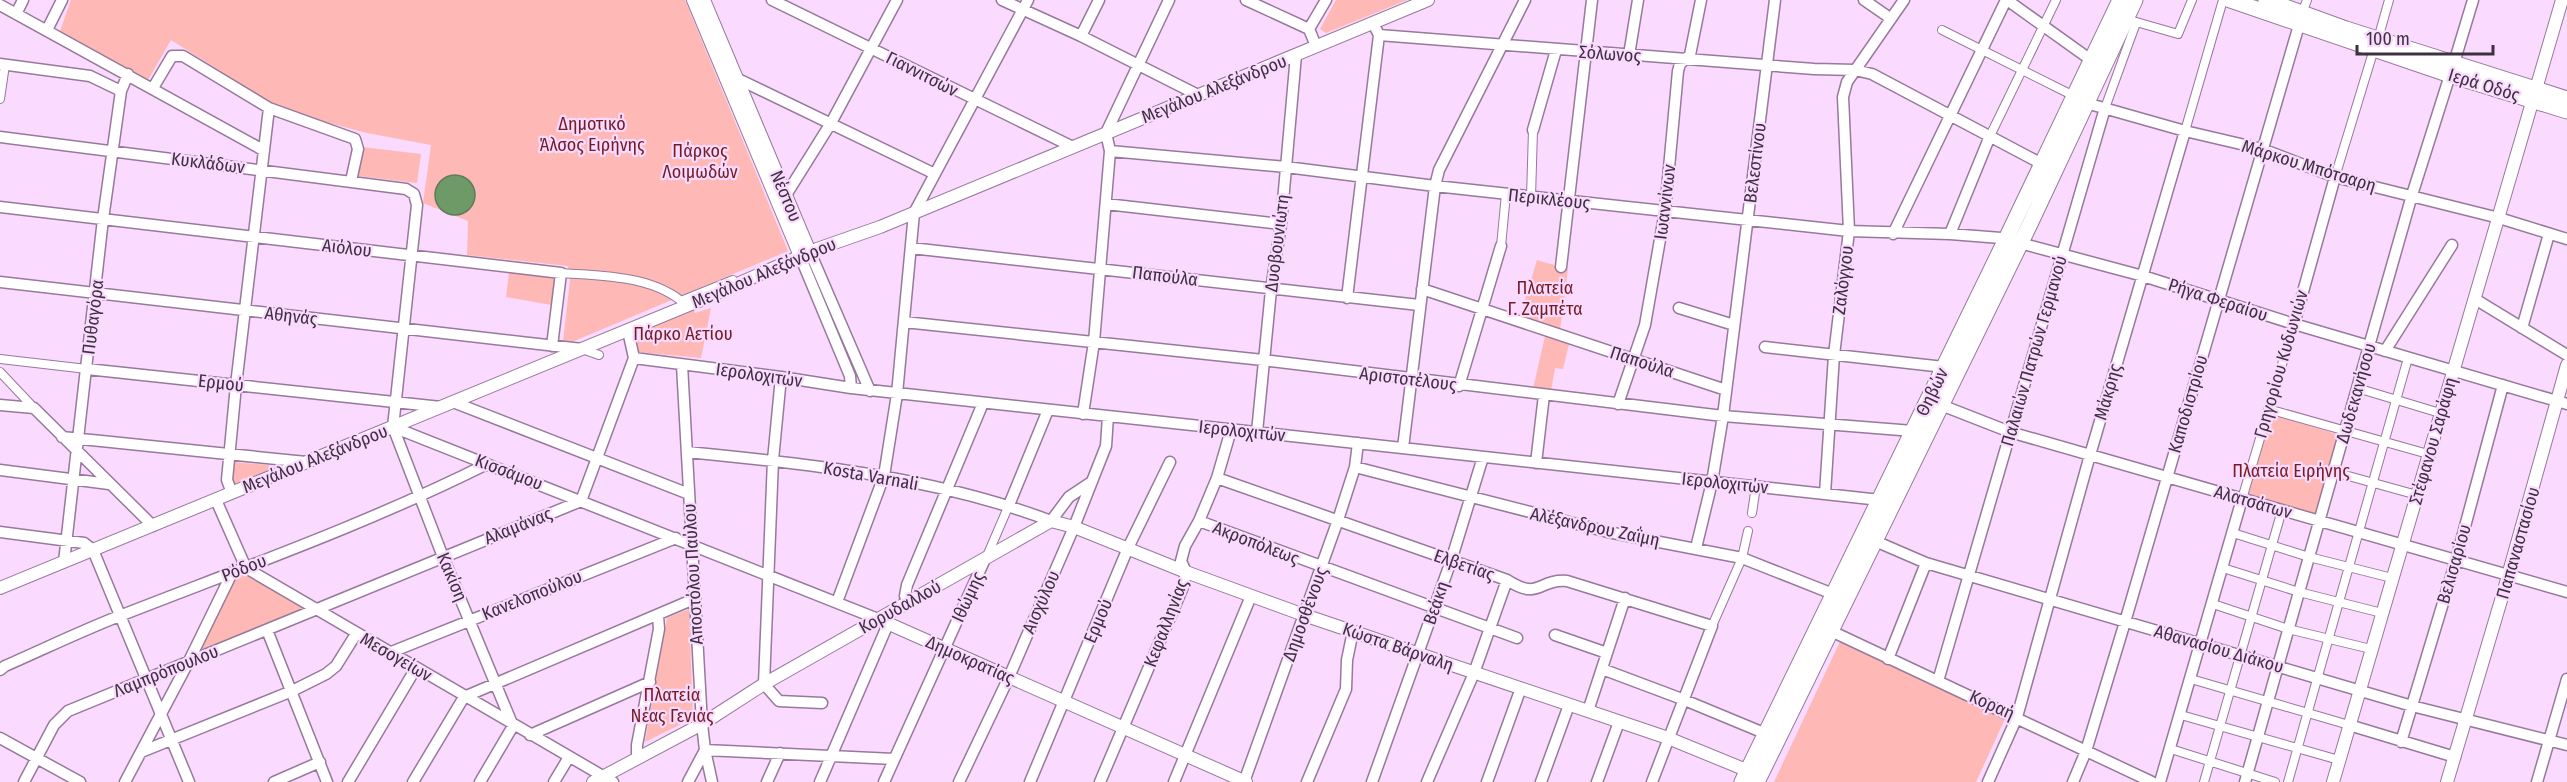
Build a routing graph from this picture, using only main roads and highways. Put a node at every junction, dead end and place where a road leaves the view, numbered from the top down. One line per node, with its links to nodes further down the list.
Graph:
1 (2120, 0): 7 (main road, Θηβών)
2 (2135, 0): 7 (main road, Θηβών)
3 (2230, 0): 5 (main road, Ιερά Οδός)
4 (2266, 0): 5 (main road, Ιερά Οδός)
5 (2303, 13): 6 (main road, Ιερά Οδός)
6 (2534, 94): 8 (main road, Ιερά Οδός); 9 (main road, Ιερά Οδός)
7 (2080, 99): 10 (main road, Θηβών); 10 (main road, Θηβών)
8 (2567, 99)
9 (2567, 111)
10 (2013, 241): 11 (main road, Θηβών); 11 (main road, Θηβών)
11 (1751, 778)

